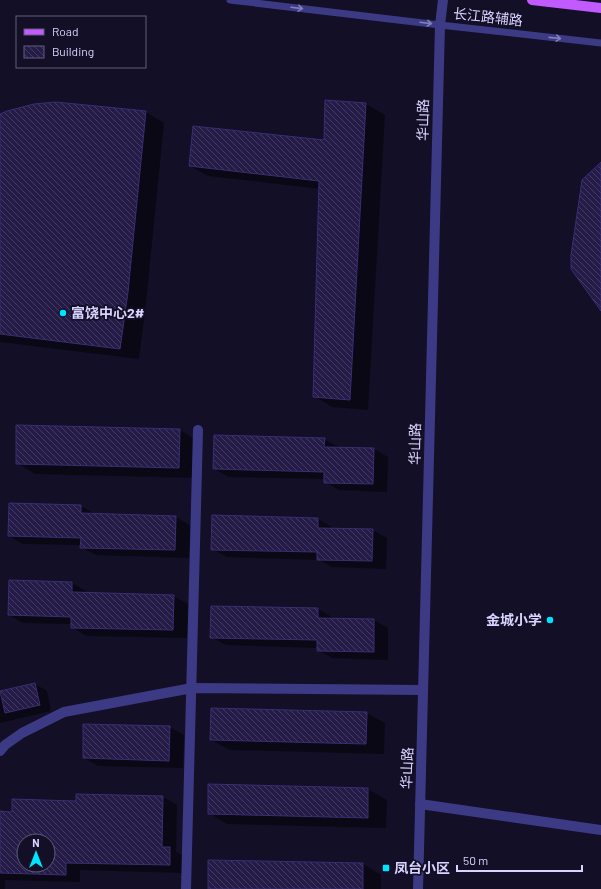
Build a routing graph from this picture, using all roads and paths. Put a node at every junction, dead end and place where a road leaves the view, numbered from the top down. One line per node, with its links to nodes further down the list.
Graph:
1 (230, 0): 5 (lane, 长江路辅路, one-way to 5)
2 (443, 0): 5 (street, 华山路)
3 (532, 0): 4 (main road)
4 (601, 8)
5 (440, 25): 6 (lane, 长江路辅路, one-way to 6); 9 (street, 华山路)
6 (601, 43)
7 (198, 430): 8 (street)
8 (192, 688): 9 (street); 10 (street); 13 (street)
9 (423, 690): 11 (street, 华山路)
10 (0, 751)
11 (420, 804): 12 (street); 14 (street, 华山路)
12 (601, 830)
13 (186, 889)
14 (418, 889)

